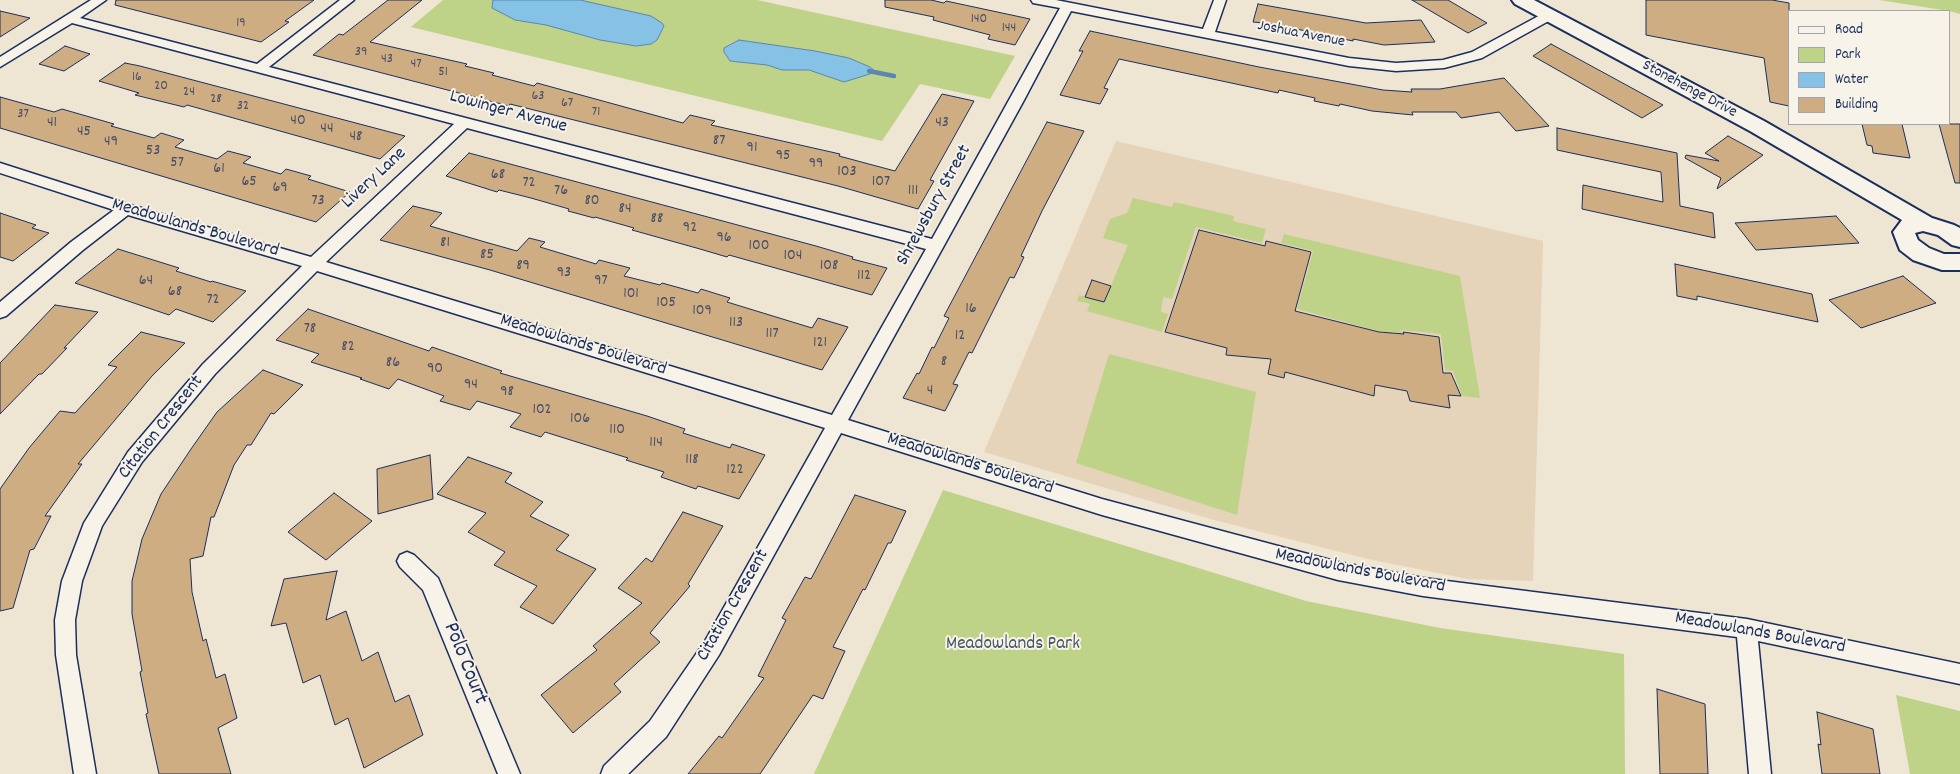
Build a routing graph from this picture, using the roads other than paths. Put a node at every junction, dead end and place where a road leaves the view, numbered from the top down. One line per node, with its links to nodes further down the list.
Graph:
1 (100, 0): 8 (street)
2 (348, 0): 11 (street)
3 (1037, 0): 6 (street, Joshua Avenue)
4 (1220, 0): 9 (street)
5 (1521, 0): 7 (street, Stonehenge Drive)
6 (1067, 6): 9 (street, Joshua Avenue); 19 (street, Shrewsbury Street)
7 (1550, 15): 9 (street, Joshua Avenue); 14 (street, Stonehenge Drive)
8 (70, 19): 10 (street); 11 (street, Lowinger Avenue)
9 (1208, 34)
10 (0, 63)
11 (258, 69): 12 (street, Lowinger Avenue)
12 (464, 123): 19 (street, Lowinger Avenue); 20 (street, Livery Lane)
13 (0, 168): 15 (street, Meadowlands Boulevard)
14 (1855, 184): 16 (street, Stonehenge Drive); 17 (street, Stonehenge Drive)
15 (126, 209): 20 (street, Meadowlands Boulevard); 22 (street)
16 (1941, 225): 17 (street); 18 (street, Stonehenge Drive)
17 (1904, 232): 21 (street, Stonehenge Drive)
18 (1960, 239)
19 (936, 246): 23 (street, Shrewsbury Street)
20 (314, 264): 23 (street, Meadowlands Boulevard); 27 (street, Citation Crescent)
21 (1954, 266)
22 (0, 312)
23 (837, 424): 25 (street, Meadowlands Boulevard); 29 (street, Citation Crescent)
24 (407, 561): 28 (street, Polo Court)
25 (1747, 629): 26 (street, Meadowlands Boulevard); 30 (street)
26 (1960, 674)
27 (85, 774)
28 (509, 774)
29 (612, 774)
30 (1760, 774)

